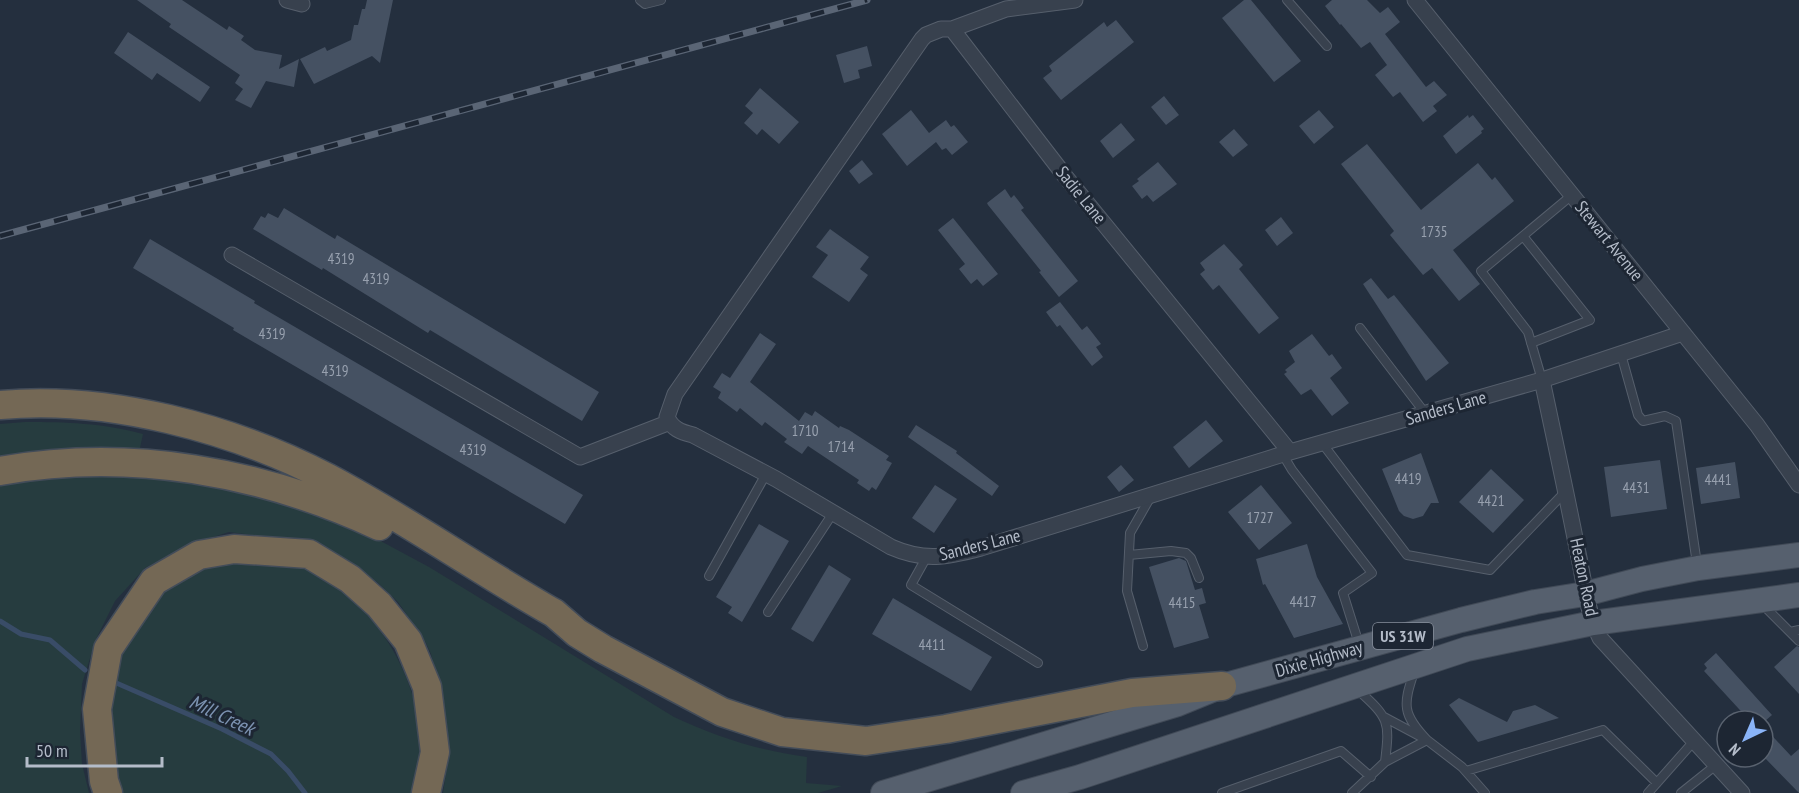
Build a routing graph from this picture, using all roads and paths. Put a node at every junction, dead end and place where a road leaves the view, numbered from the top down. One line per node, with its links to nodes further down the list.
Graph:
1 (640, 0): 2 (lane)
2 (662, 0)
3 (1287, 0): 7 (lane)
4 (1415, 0): 8 (street, Stewart Avenue)
5 (1071, 1): 6 (street)
6 (952, 29): 18 (street); 20 (street, Sadie Lane)
7 (1327, 46)
8 (1572, 195): 9 (lane); 12 (street, Stewart Avenue)
9 (1523, 236): 13 (lane); 13 (lane)
10 (232, 255): 18 (street)
11 (1360, 328): 17 (lane)
12 (1683, 333): 14 (street, Sanders Lane); 23 (street, Stewart Avenue)
13 (1531, 344): 15 (lane)
14 (1621, 354): 15 (street, Sanders Lane); 30 (lane)
15 (1542, 380): 17 (street, Sanders Lane); 24 (street, Heaton Road)
16 (0, 405): 39 (highway)
17 (1425, 413): 19 (street, Sanders Lane)
18 (670, 422): 22 (street, Sanders Lane)
19 (1322, 443): 20 (street, Sanders Lane); 24 (lane)
20 (1286, 454): 25 (street, Sanders Lane); 42 (lane)
21 (0, 471): 39 (highway)
22 (766, 474): 26 (street, Sanders Lane); 31 (lane)
23 (1799, 485)
24 (1566, 491): 33 (street, Heaton Road)
25 (1151, 496): 27 (lane); 29 (street, Sanders Lane)
26 (833, 513): 29 (street, Sanders Lane); 36 (lane)
27 (1129, 555): 32 (lane); 41 (lane)
28 (1799, 555): 30 (main road, Dixie Highway / US 31W)
29 (926, 558): 43 (lane)
30 (1698, 568): 33 (main road, Dixie Highway / US 31W)
31 (710, 576)
32 (1199, 578)
33 (1585, 594): 37 (street, Heaton Road); 42 (main road, Dixie Highway / US 31W)
34 (1799, 596): 35 (main road, Dixie Highway / US 31W)
35 (1758, 601): 37 (main road, Dixie Highway / US 31W); 38 (lane)
36 (768, 612)
37 (1593, 623): 44 (main road, Dixie Highway / US 31W); 49 (street, Heaton Road)
38 (1795, 631): 40 (lane)
39 (577, 633): 45 (highway)
40 (1799, 641)
41 (1143, 646)
42 (1360, 648): 45 (main road, Dixie Highway / US 31W)
43 (1038, 663)
44 (1416, 666): 46 (main road, Dixie Highway / US 31W); 48 (lane)
45 (1222, 686): 59 (main road, Dixie Highway / US 31W)
46 (1355, 686): 47 (lane); 60 (main road, Dixie Highway / US 31W)
47 (1383, 716): 48 (lane); 50 (lane)
48 (1427, 740): 50 (lane); 54 (lane)
49 (1694, 741): 51 (street, Heaton Road); 56 (lane)
50 (1385, 762): 55 (lane)
51 (1715, 764)
52 (1715, 766): 65 (lane)
53 (1720, 769): 66 (street, Heaton Road)
54 (1466, 771): 56 (lane); 63 (lane)
55 (1371, 777): 61 (lane); 62 (lane)
56 (1657, 783): 64 (lane)
57 (108, 793): 58 (highway)
58 (426, 793)
59 (883, 793)
60 (1023, 793)
61 (1222, 793)
62 (1352, 793)
63 (1485, 793)
64 (1648, 793)
65 (1681, 793)
66 (1742, 793)

